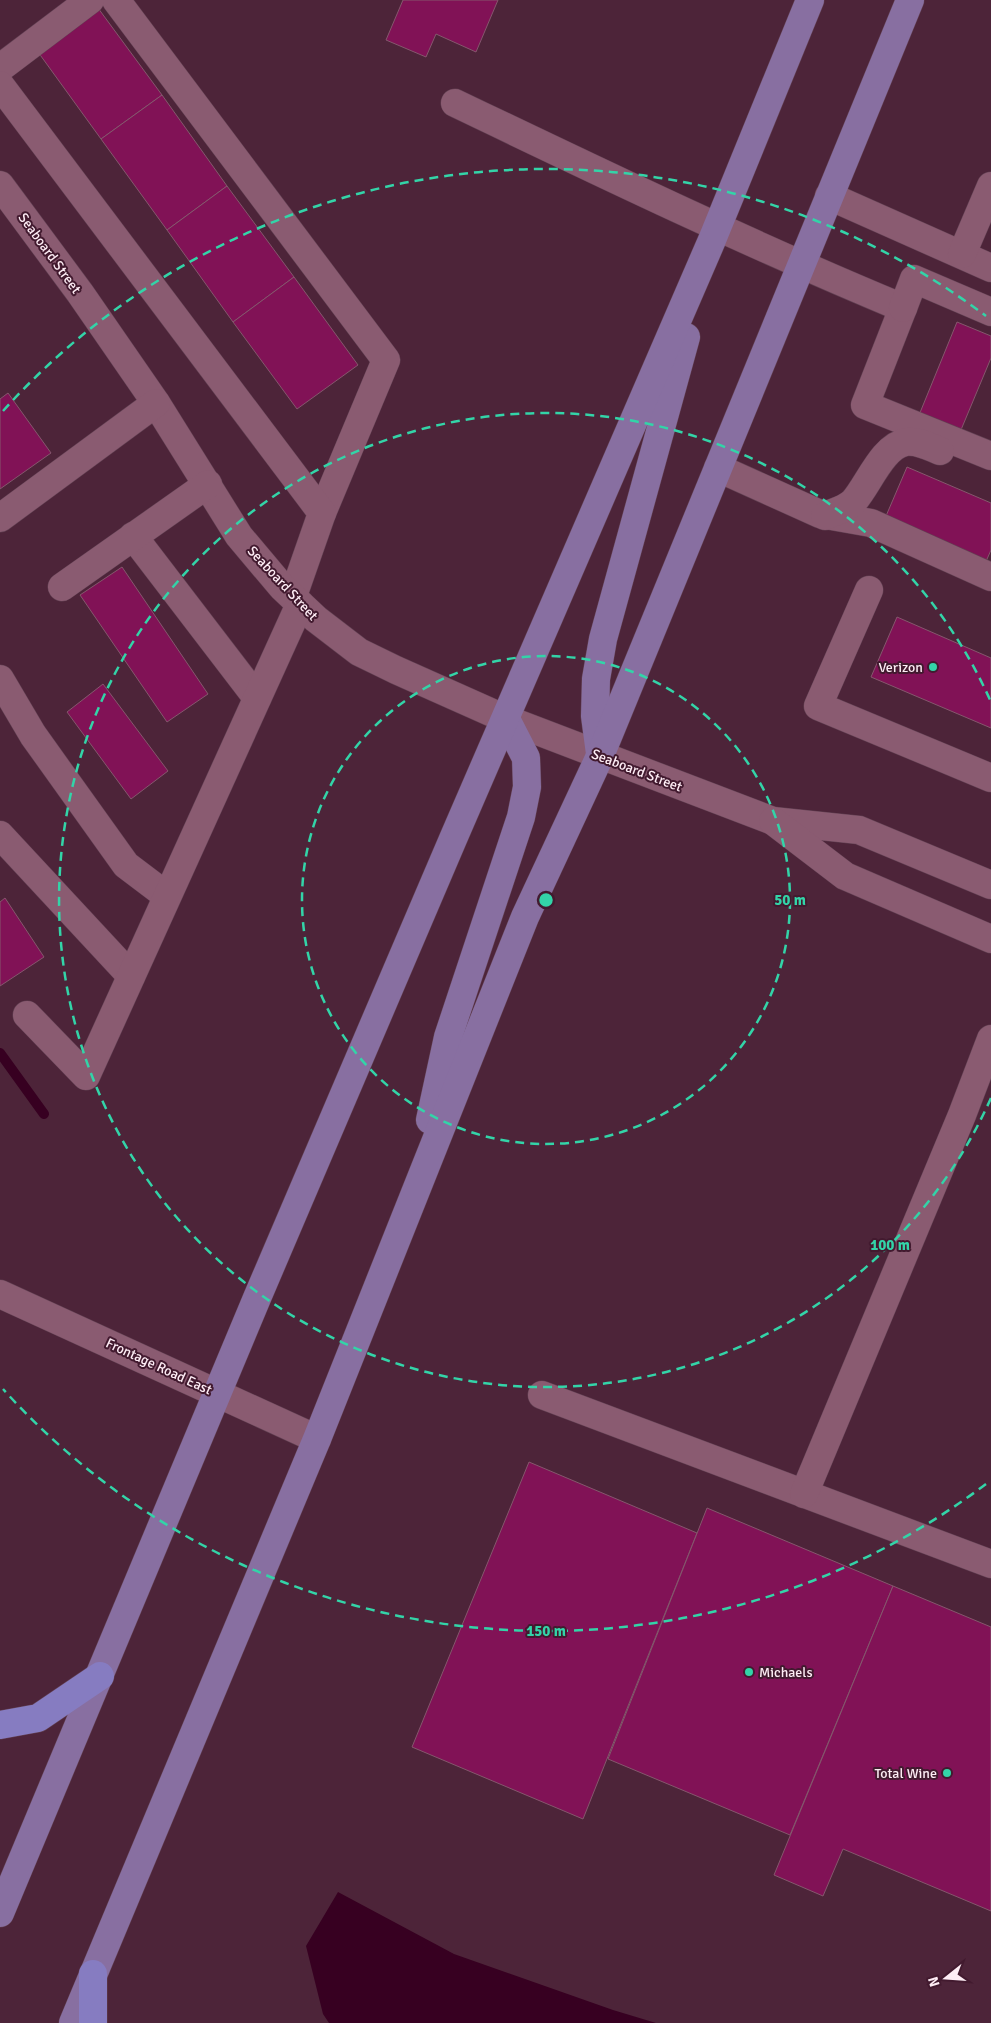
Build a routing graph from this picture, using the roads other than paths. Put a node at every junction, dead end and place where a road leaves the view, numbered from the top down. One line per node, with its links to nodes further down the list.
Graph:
1 (90, 0): 5 (street)
2 (116, 0): 23 (street)
3 (810, 0): 12 (main road)
4 (910, 0): 10 (main road)
5 (0, 68)
6 (0, 85): 23 (street)
7 (455, 103): 12 (street)
8 (0, 185): 11 (street, Seaboard Street)
9 (991, 186): 13 (street)
10 (829, 196): 13 (street); 14 (main road)
11 (8, 212): 18 (street, Seaboard Street)
12 (715, 234): 14 (street); 33 (main road); 34 (main road)
13 (962, 254): 15 (street)
14 (801, 266): 16 (street); 20 (main road)
15 (991, 268)
16 (903, 308): 17 (street); 19 (street)
17 (991, 312)
18 (156, 403): 22 (street, Seaboard Street); 25 (street)
19 (991, 456)
20 (718, 468): 24 (street); 34 (main road)
21 (991, 472): 24 (street)
22 (208, 484): 26 (street); 30 (street, Seaboard Street)
23 (322, 513): 30 (street)
24 (825, 516): 27 (street)
25 (0, 518)
26 (133, 536): 28 (street); 32 (street)
27 (991, 577)
28 (62, 587)
29 (869, 590): 35 (street)
30 (296, 600): 32 (street); 33 (street, Seaboard Street)
31 (0, 679): 39 (street)
32 (257, 698): 39 (street)
33 (506, 718): 34 (street, Seaboard Street); 44 (main road); 46 (main road)
34 (600, 756): 36 (street, Seaboard Street); 44 (main road)
35 (991, 778)
36 (773, 821): 38 (street, Seaboard Street); 40 (street, Seaboard Street)
37 (0, 835): 41 (street)
38 (991, 885)
39 (168, 896): 41 (street)
40 (991, 939)
41 (131, 976): 42 (street)
42 (27, 1015)
43 (991, 1039): 49 (street)
44 (413, 1198): 48 (main road)
45 (0, 1294): 46 (street, Frontage Road East)
46 (217, 1394): 48 (street, Frontage Road East); 51 (main road)
47 (542, 1395): 49 (street)
48 (317, 1439): 54 (main road)
49 (804, 1494): 50 (street)
50 (991, 1564)
51 (100, 1676): 52 (highway); 53 (main road)
52 (0, 1725)
53 (0, 1913)
54 (93, 1974): 55 (main road); 56 (highway)
55 (73, 2023)
56 (93, 2023)

